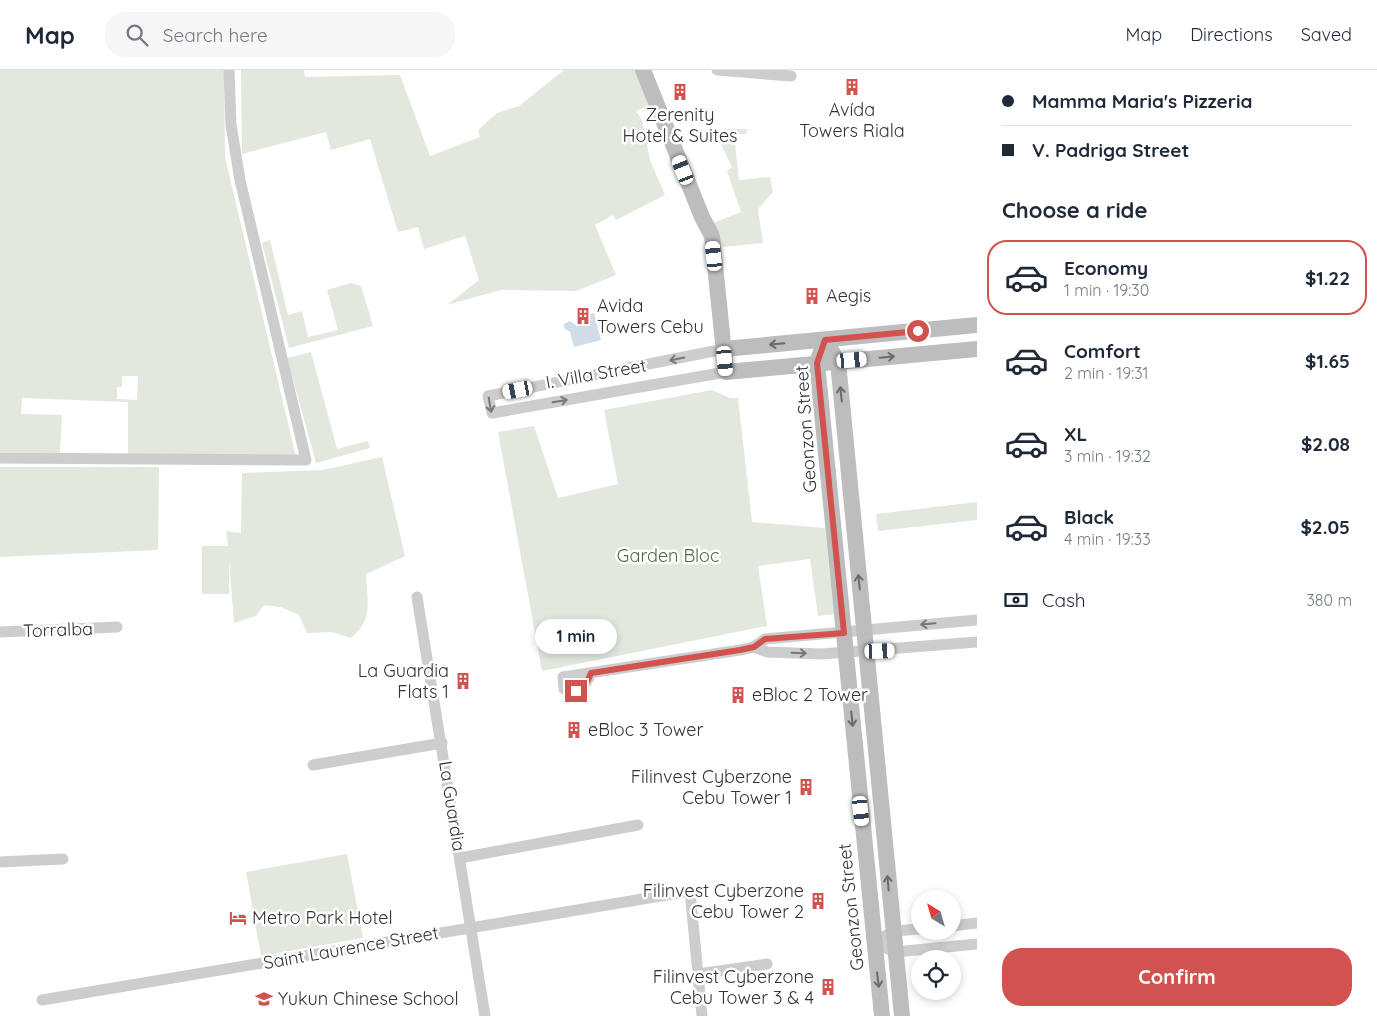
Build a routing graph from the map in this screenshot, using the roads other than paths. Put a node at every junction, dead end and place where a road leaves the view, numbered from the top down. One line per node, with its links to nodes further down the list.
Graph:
1 (229, 70): 16 (street)
2 (643, 70): 7 (street)
3 (717, 70): 4 (street)
4 (791, 76)
5 (977, 325): 6 (street, I. Villa Street)
6 (825, 340): 7 (street, I. Villa Street, one-way to 7); 9 (street, Geonzon Street); 10 (street, Geonzon Street)
7 (724, 349): 11 (street); 12 (street, I. Villa Street, one-way to 12)
8 (977, 349): 9 (street, I. Villa Street, one-way to 8)
9 (838, 362): 10 (street, I. Villa Street); 20 (street, Geonzon Street, one-way to 9)
10 (817, 363): 11 (street, I. Villa Street); 22 (street, Geonzon Street)
11 (726, 372): 14 (street, I. Villa Street)
12 (604, 373): 13 (street, I. Villa Street); 14 (street)
13 (518, 390): 15 (street); 15 (street, I. Villa Street, one-way to 15)
14 (607, 392): 15 (street, I. Villa Street, one-way to 14)
15 (522, 408)
16 (0, 458)
17 (417, 597): 28 (street, La Guardia)
18 (977, 620): 20 (street, one-way to 20)
19 (117, 627): 21 (street, Torralba)
20 (864, 631): 22 (street); 25 (street, Geonzon Street)
21 (0, 632)
22 (844, 633): 24 (street); 26 (street, Geonzon Street)
23 (977, 642): 25 (street)
24 (754, 647): 26 (street, one-way to 26); 27 (street)
25 (867, 652): 26 (street); 38 (street, Geonzon Street, one-way to 25)
26 (846, 653): 39 (street, Geonzon Street, one-way to 39)
27 (591, 673)
28 (442, 744): 29 (street); 31 (street, La Guardia)
29 (313, 765)
30 (638, 825): 31 (street)
31 (460, 858): 36 (street, La Guardia)
32 (63, 859): 33 (street)
33 (0, 862)
34 (977, 923): 35 (street)
35 (961, 925)
36 (470, 928): 43 (street, Saint Laurence Street); 44 (street, Saint Laurence Street); 45 (street, La Guardia)
37 (911, 930): 38 (street)
38 (893, 931): 39 (street); 41 (street, Geonzon Street)
39 (874, 943): 41 (street); 47 (street, Geonzon Street, one-way to 47)
40 (977, 944): 41 (street)
41 (895, 952): 48 (street, Geonzon Street)
42 (767, 964): 43 (street)
43 (698, 974): 46 (street)
44 (42, 1000)
45 (485, 1016)
46 (702, 1016)
47 (882, 1016)
48 (902, 1016)

